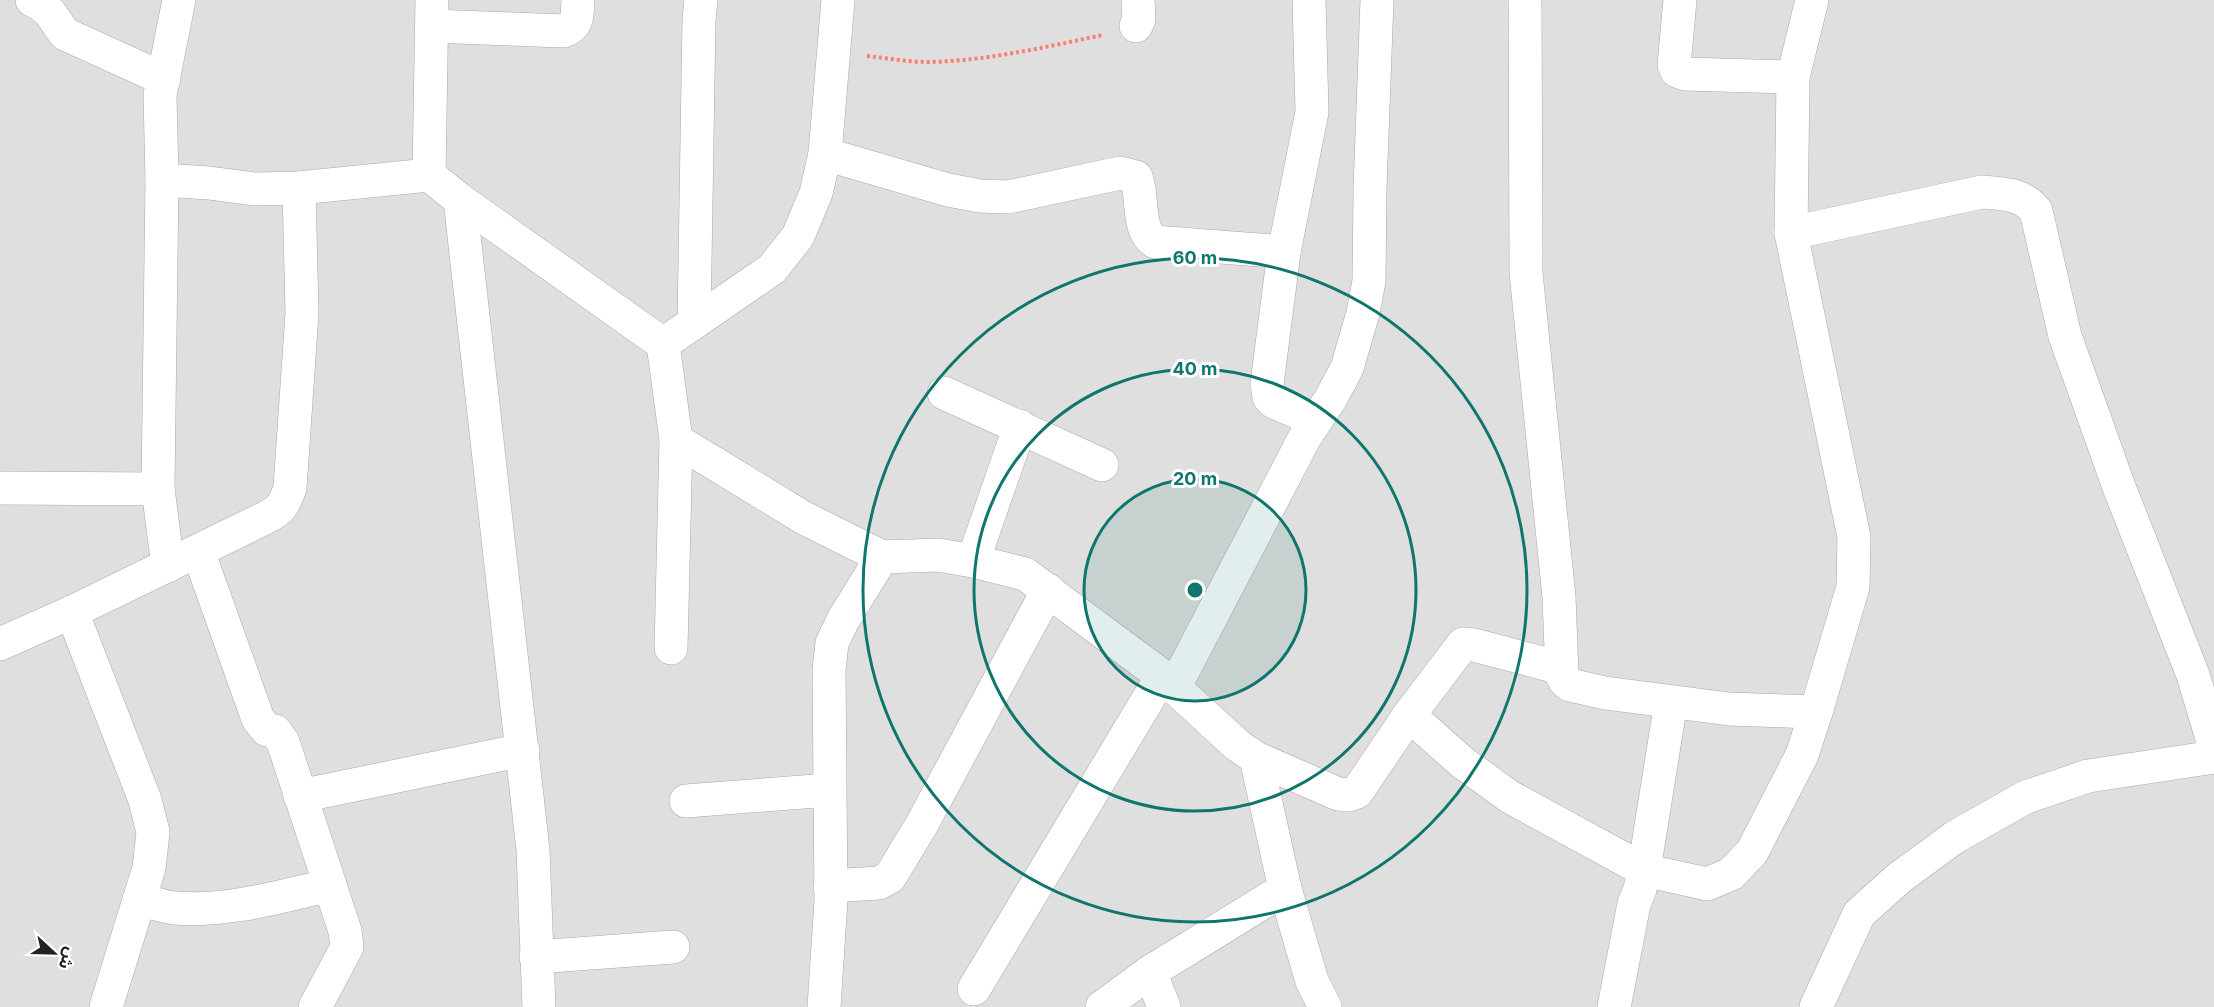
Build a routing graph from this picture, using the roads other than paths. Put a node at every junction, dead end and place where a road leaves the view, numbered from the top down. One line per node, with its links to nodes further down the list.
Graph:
1 (32, 0): 13 (street)
2 (179, 0): 13 (street)
3 (578, 0): 11 (street)
4 (701, 0): 21 (street)
5 (838, 0): 14 (street)
6 (1309, 0): 20 (street)
7 (1377, 0): 24 (street)
8 (1525, 0): 38 (street)
9 (1680, 0): 12 (street)
10 (1812, 0): 12 (street)
11 (432, 13): 15 (street)
12 (1793, 77): 19 (street)
13 (164, 79): 16 (street)
14 (825, 154): 20 (street); 21 (street)
15 (429, 175): 17 (street); 18 (street)
16 (162, 180): 17 (street); 29 (street)
17 (299, 188): 30 (street)
18 (460, 200): 22 (street); 44 (street)
19 (1791, 233): 41 (street); 43 (street)
20 (1284, 252): 24 (street)
21 (694, 323): 22 (street)
22 (663, 344): 26 (street)
23 (944, 393): 25 (street)
24 (1315, 420): 39 (street)
25 (1020, 426): 27 (street); 32 (street)
26 (676, 440): 31 (street); 37 (street)
27 (1102, 465)
28 (0, 488): 29 (street)
29 (158, 489): 33 (street)
30 (198, 551): 33 (street); 48 (street)
31 (882, 557): 32 (street); 47 (street)
32 (973, 561): 34 (street)
33 (168, 566): 35 (street)
34 (1048, 590): 39 (street); 52 (street)
35 (72, 612): 36 (street); 54 (street)
36 (0, 644)
37 (671, 648)
38 (1561, 668): 40 (street); 42 (street)
39 (1168, 682): 46 (street); 58 (street)
40 (1671, 702): 41 (street); 50 (street)
41 (1816, 712): 50 (street)
42 (1409, 715): 46 (street); 50 (street)
43 (2214, 745)
44 (523, 750): 48 (street); 56 (street)
45 (2214, 757): 67 (street)
46 (1256, 758): 53 (street)
47 (829, 790): 49 (street); 52 (street)
48 (300, 796): 51 (street)
49 (686, 801)
50 (1644, 870): 66 (street)
51 (330, 885): 54 (street); 60 (street)
52 (830, 886): 62 (street)
53 (1285, 889): 57 (street); 65 (street)
54 (139, 900): 59 (street)
55 (673, 947): 56 (street)
56 (536, 957): 61 (street)
57 (1150, 972): 63 (street); 64 (street)
58 (974, 989)
59 (106, 1007)
60 (315, 1007)
61 (539, 1007)
62 (824, 1007)
63 (1102, 1007)
64 (1164, 1007)
65 (1325, 1007)
66 (1614, 1007)
67 (1816, 1007)

